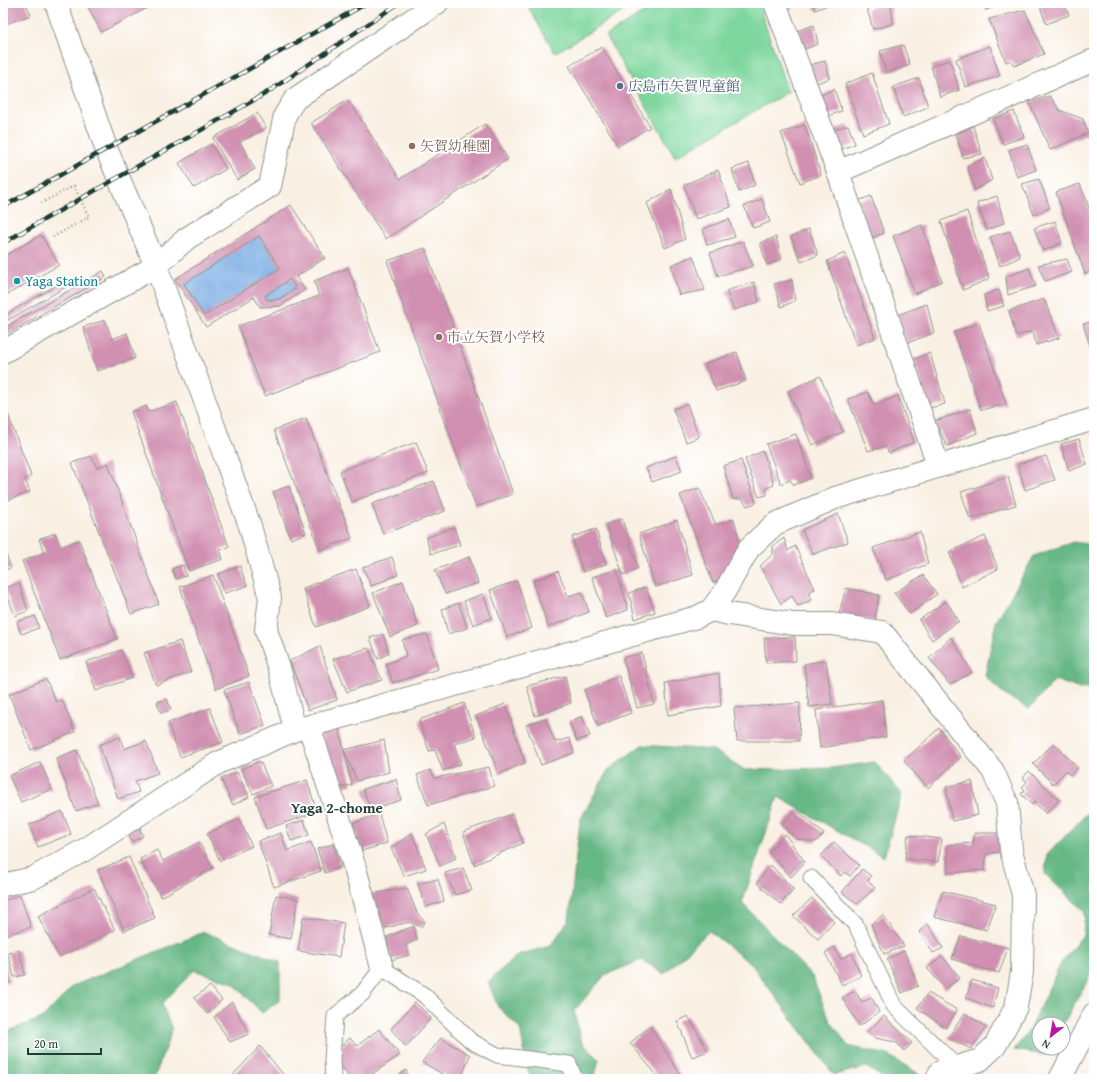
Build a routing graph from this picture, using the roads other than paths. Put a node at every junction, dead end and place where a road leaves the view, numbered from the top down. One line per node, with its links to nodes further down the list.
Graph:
1 (56, 3): 6 (street)
2 (437, 3): 6 (street)
3 (775, 3): 5 (street)
4 (1094, 60): 5 (street)
5 (838, 172): 9 (street)
6 (156, 266): 7 (street); 11 (street)
7 (3, 352)
8 (1094, 419): 9 (street)
9 (938, 465): 10 (street)
10 (711, 610): 11 (street); 16 (street)
11 (302, 728): 13 (street); 14 (street)
12 (811, 878): 16 (lane)
13 (3, 886)
14 (382, 968): 17 (lane); 18 (lane)
15 (1094, 1014): 20 (street)
16 (957, 1067): 19 (street)
17 (333, 1079)
18 (575, 1079)
19 (937, 1079)
20 (1060, 1079)

